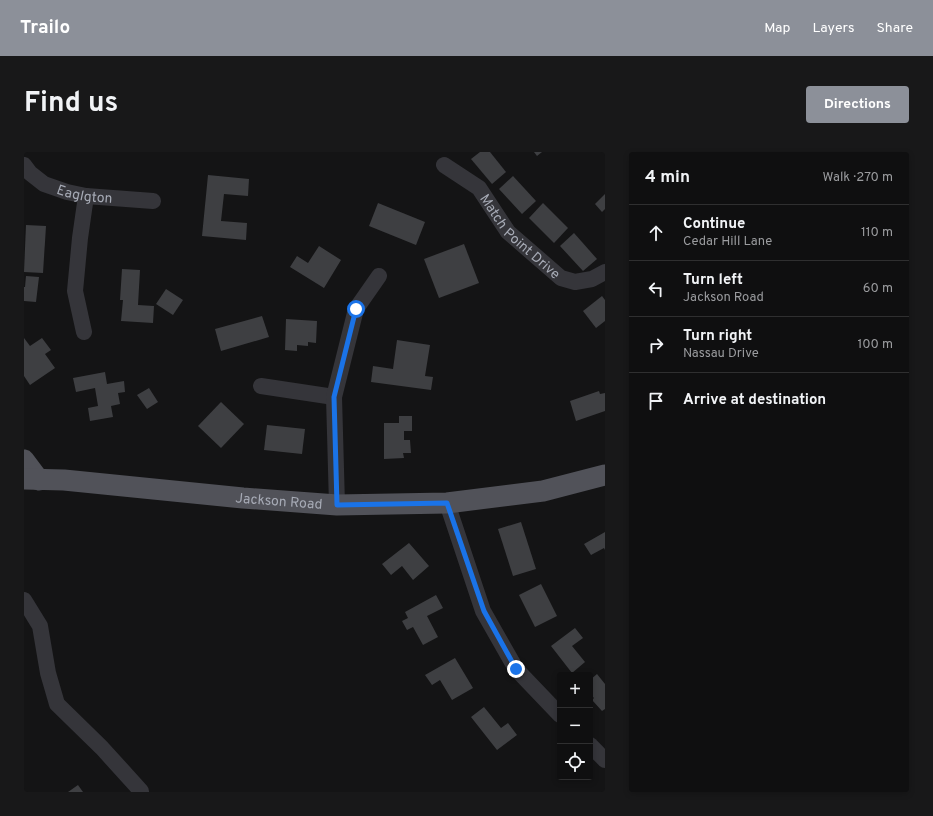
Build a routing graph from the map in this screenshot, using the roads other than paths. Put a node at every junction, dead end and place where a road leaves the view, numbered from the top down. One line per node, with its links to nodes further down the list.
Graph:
1 (24, 165): 3 (street, Eaglgton)
2 (444, 165): 5 (street, Match Point Drive)
3 (86, 196): 4 (street, Eaglgton); 7 (street)
4 (153, 201)
5 (605, 272)
6 (379, 276): 9 (street)
7 (84, 332)
8 (261, 386): 9 (street)
9 (334, 397): 14 (street)
10 (24, 460): 12 (main road)
11 (605, 475): 13 (main road, Jackson Road)
12 (31, 479): 14 (main road, Jackson Road)
13 (447, 503): 14 (main road, Jackson Road); 16 (street)
14 (337, 505)
15 (24, 600): 19 (street)
16 (557, 712)
17 (593, 748): 18 (street)
18 (605, 760)
19 (141, 791)

